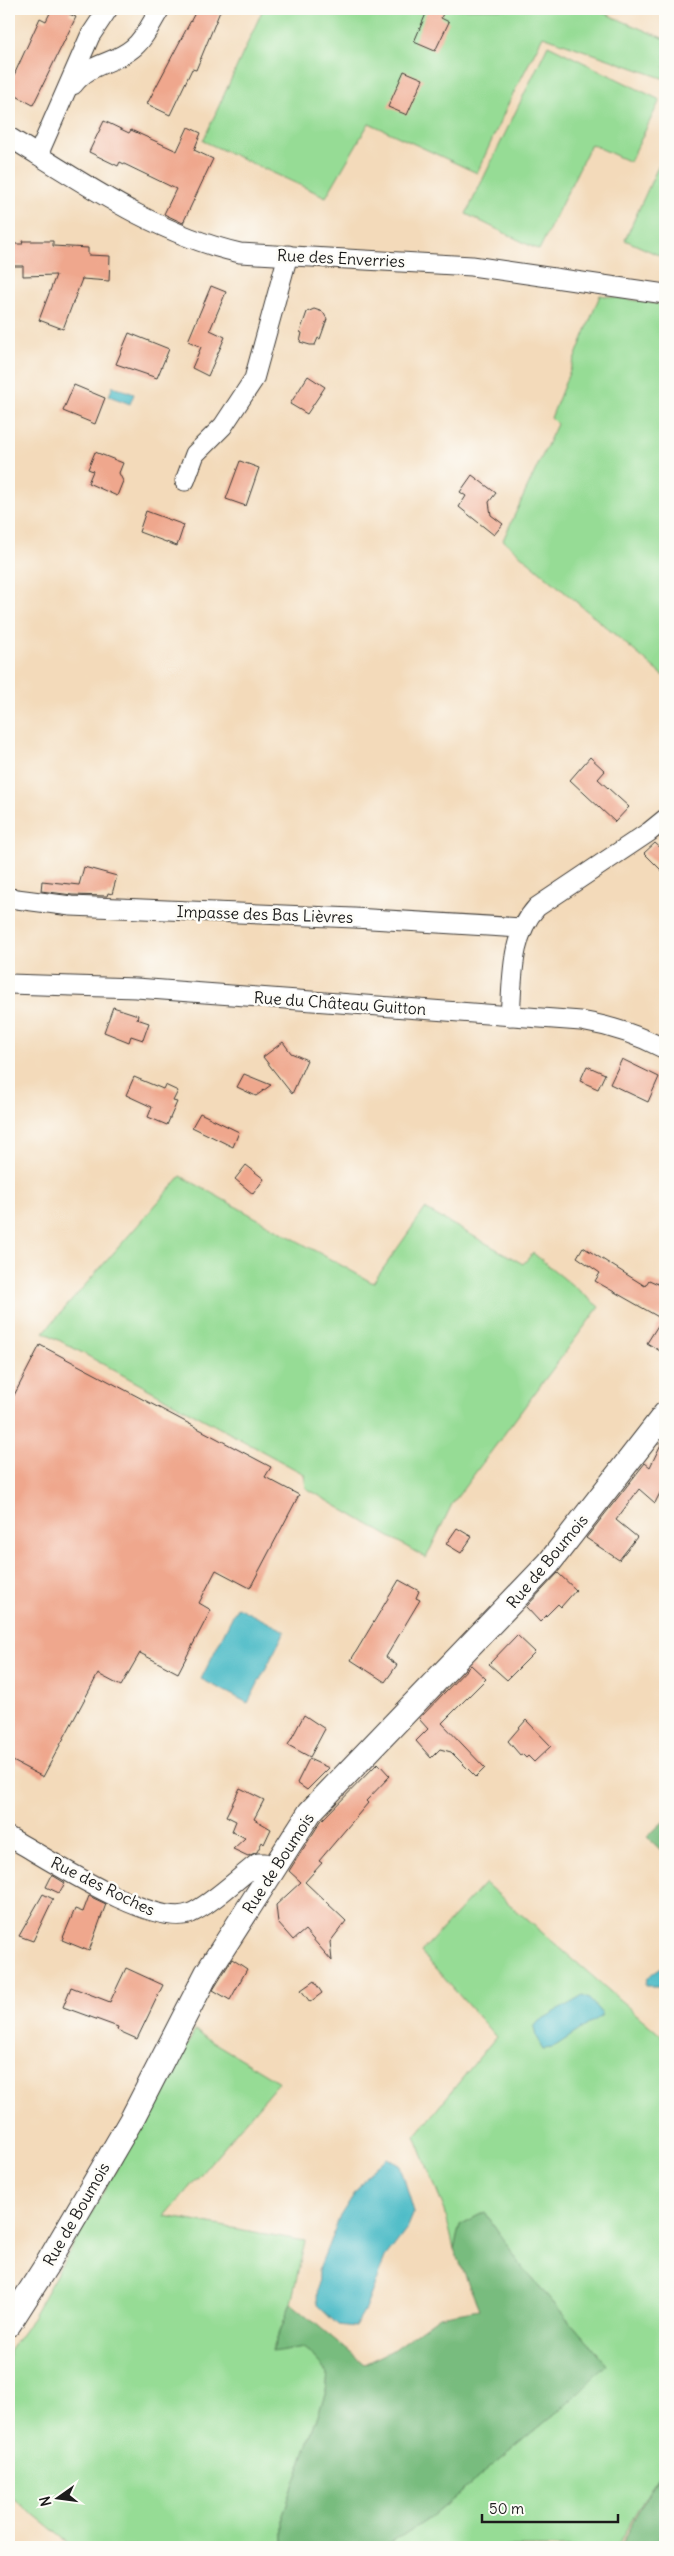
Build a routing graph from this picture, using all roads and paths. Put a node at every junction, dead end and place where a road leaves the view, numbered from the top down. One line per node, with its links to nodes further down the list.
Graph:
1 (108, 9): 3 (street)
2 (160, 9): 3 (street)
3 (66, 94): 5 (street)
4 (9, 137): 5 (street, Rue des Enverries)
5 (38, 155): 6 (street, Rue des Enverries)
6 (288, 255): 7 (street, Rue des Enverries); 8 (street)
7 (665, 294)
8 (186, 481)
9 (665, 819): 11 (street)
10 (9, 898): 11 (street, Impasse des Bas Lièvres)
11 (522, 928): 13 (street)
12 (9, 984): 13 (street, Rue du Château Guitton)
13 (510, 1016): 14 (street, Rue du Château Guitton)
14 (665, 1049)
15 (665, 1414): 17 (street, Rue de Boumois)
16 (9, 1837): 17 (street, Rue des Roches)
17 (273, 1868): 18 (street, Rue de Boumois)
18 (9, 2324)

